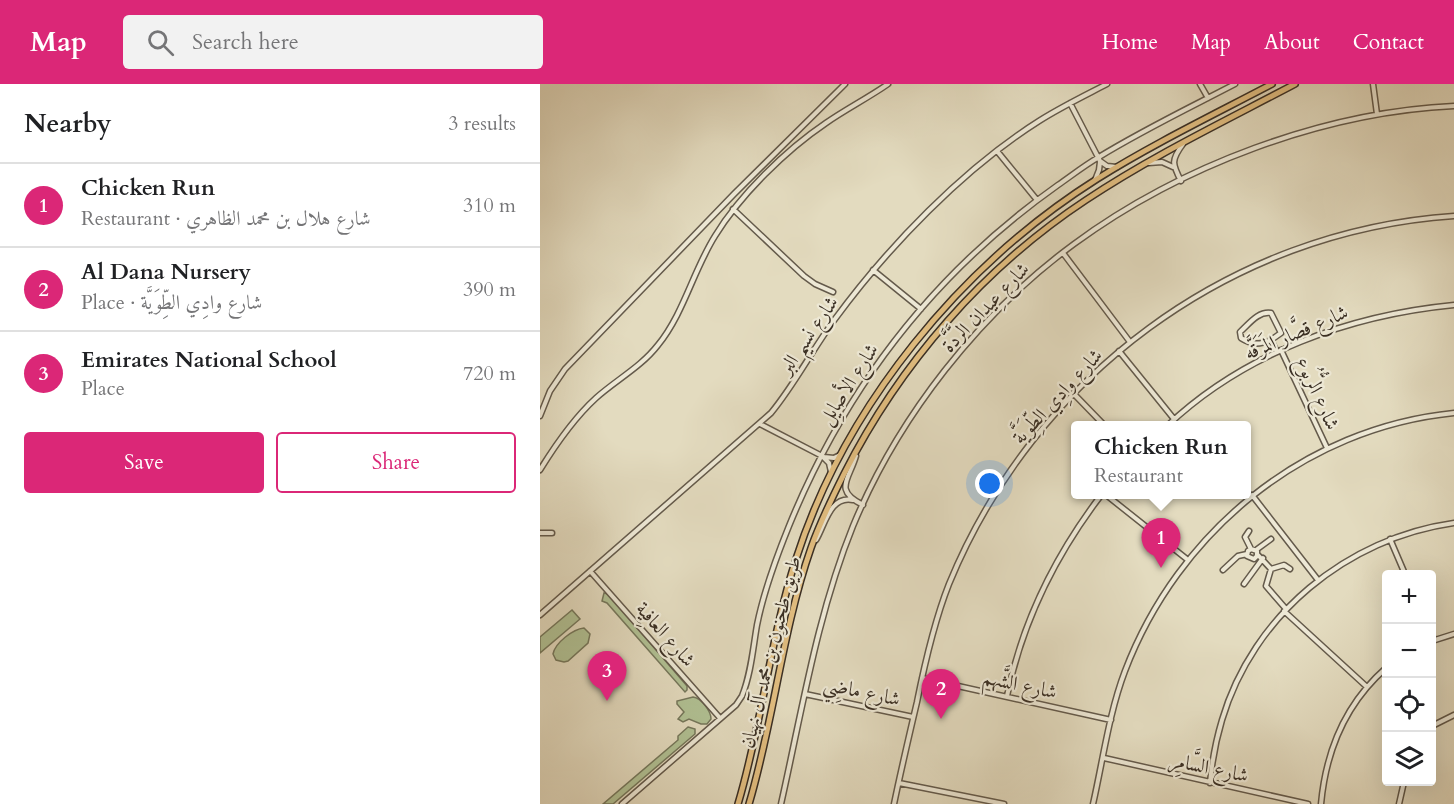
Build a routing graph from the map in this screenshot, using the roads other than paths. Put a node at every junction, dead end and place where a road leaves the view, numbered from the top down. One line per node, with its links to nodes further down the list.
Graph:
1 (845, 84): 35 (street)
2 (888, 84): 22 (street)
3 (1107, 84): 10 (street, شارع نسيم البر)
4 (1200, 84): 9 (street)
5 (1235, 84): 9 (street, شارع الأصايِل)
6 (1272, 84): 17 (main road, طريق طحنون بن محمد آل نهيان)
7 (1295, 84): 13 (main road, طريق طحنون بن محمد آل نهيان)
8 (1373, 84): 12 (street)
9 (1208, 99): 15 (street, شارع الأصايِل)
10 (1070, 103): 14 (street, شارع نسيم البر); 15 (street)
11 (1454, 106): 12 (street, شارع عِيدان الرَّدَّة)
12 (1377, 114): 20 (street, شارع عِيدان الرَّدَّة)
13 (1184, 143): 16 (main road, طريق طحنون بن محمد آل نهيان); 18 (street)
14 (997, 151): 21 (street); 25 (street, شارع نسيم البر)
15 (1099, 159): 17 (street); 19 (street); 21 (street, شارع الأصايِل)
16 (1144, 164): 18 (street); 40 (main road, طريق طحنون بن محمد آل نهيان)
17 (1117, 167): 19 (main road, طريق طحنون بن محمد آل نهيان)
18 (1174, 168): 20 (street)
19 (1095, 180): 41 (main road, طريق طحنون بن محمد آل نهيان)
20 (1180, 181): 24 (street, شارع عِيدان الرَّدَّة)
21 (1036, 201): 28 (street, شارع الأصايِل)
22 (733, 209): 26 (street); 43 (street)
23 (1454, 216): 30 (street, شارع وادِي الطِّوَيَّة)
24 (1063, 253): 30 (street); 50 (street, شارع عِيدان الرَّدَّة)
25 (873, 270): 28 (street); 38 (street, شارع نسيم البر)
26 (833, 292)
27 (1454, 304): 32 (street, شارع قصَّار المَرَقَّه)
28 (921, 309): 42 (street, شارع الأصايِل)
29 (1271, 340): 29 (street); 32 (street, شارع الرُّبُوع)
30 (1130, 342): 31 (street, شارع وادِي الطِّوَيَّة)
31 (1119, 351): 33 (street, شارع وادِي الطِّوَيَّة); 36 (street)
32 (1279, 351): 36 (street, شارع قصَّار المَرَقَّه); 39 (street, شارع الرُّبُوع)
33 (1073, 393): 37 (street); 74 (street, شارع وادِي الطِّوَيَّة)
34 (1454, 413): 39 (street)
35 (540, 416)
36 (1174, 419)
37 (1100, 421)
38 (760, 424): 42 (street); 64 (street, شارع نسيم البر)
39 (1327, 448): 45 (street)
40 (857, 449): 49 (street); 57 (main road, طريق طحنون بن محمد آل نهيان)
41 (842, 453): 42 (street); 44 (main road, طريق طحنون بن محمد آل نهيان)
42 (823, 457): 44 (street); 80 (street, شارع الأصايِل)
43 (540, 470)
44 (831, 474): 88 (main road, طريق طحنون بن محمد آل نهيان)
45 (1252, 495): 67 (street)
46 (1101, 499): 77 (street)
47 (1109, 499): 61 (street)
48 (1248, 499): 61 (street)
49 (853, 500): 50 (street); 57 (street)
50 (863, 505): 76 (street, شارع عِيدان الرَّدَّة)
51 (1454, 522): 56 (street)
52 (1249, 531): 58 (street)
53 (540, 533): 54 (street)
54 (552, 533)
55 (1271, 539): 58 (street)
56 (1390, 539): 66 (street); 67 (street)
57 (812, 546): 89 (main road, طريق طحنون بن محمد آل نهيان)
58 (1255, 551): 59 (street); 59 (street); 60 (street)
59 (1247, 554): 65 (street)
60 (1263, 558): 62 (street); 68 (street)
61 (1188, 560): 81 (street)
62 (1271, 568): 63 (street); 69 (street)
63 (1290, 569)
64 (590, 570): 70 (street, شارع نسيم البر); 80 (street, شارع العافِية)
65 (1223, 570)
66 (1403, 570)
67 (1318, 580): 69 (street)
68 (1244, 584)
69 (1285, 610): 75 (street); 85 (street)
70 (540, 615)
71 (1454, 634): 72 (street)
72 (1436, 640)
73 (1382, 672): 75 (street)
74 (922, 678): 77 (street, شارع الشَّهم); 79 (street, شارع وادِي الطِّوَيَّة)
75 (1367, 687): 95 (street)
76 (805, 694): 79 (street, شارع ماضِي); 90 (street, شارع عِيدان الرَّدَّة)
77 (1007, 696): 81 (street, شارع الشَّهم)
78 (1454, 715): 82 (street)
79 (913, 717): 84 (street, شارع وادِي الطِّوَيَّة)
80 (720, 718): 87 (street, شارع الأصايِل)
81 (1112, 720): 83 (street)
82 (1436, 724)
83 (1104, 758): 85 (street, شارع السَّامِر); 93 (street)
84 (899, 783): 91 (street, شارع وادِي الطِّوَيَّة); 92 (street)
85 (1210, 783): 94 (street, شارع السَّامِر)
86 (1403, 786): 96 (street)
87 (622, 804)
88 (738, 804)
89 (749, 804)
90 (781, 804)
91 (894, 804)
92 (1003, 804)
93 (1093, 804)
94 (1308, 804)
95 (1321, 804)
96 (1399, 804)

